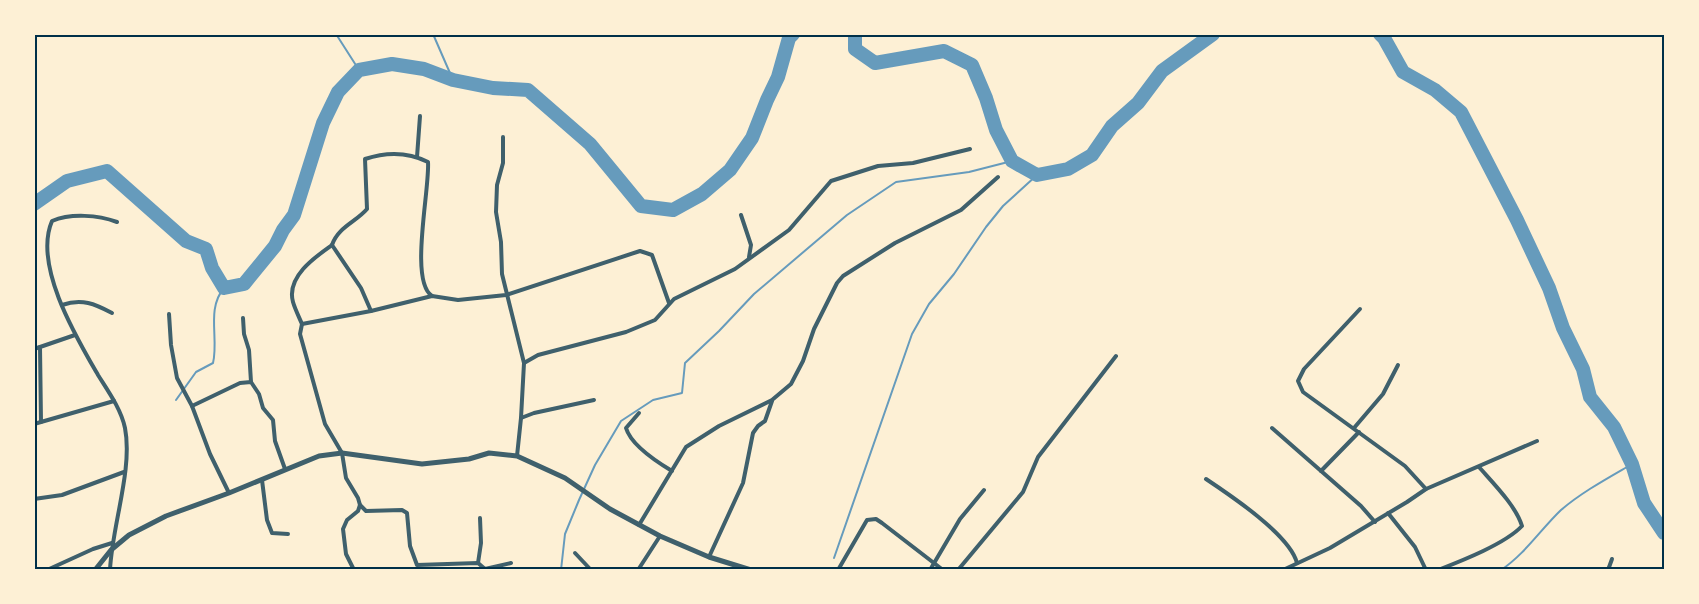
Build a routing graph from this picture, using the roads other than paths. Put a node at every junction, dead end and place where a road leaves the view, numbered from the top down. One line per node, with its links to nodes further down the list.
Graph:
1 (420, 116): 4 (street)
2 (503, 137): 10 (street)
3 (970, 149): 9 (street)
4 (417, 157): 8 (street); 11 (street)
5 (998, 177): 28 (street)
6 (741, 215): 9 (street)
7 (117, 222): 13 (street)
8 (332, 245): 15 (street); 19 (street)
9 (744, 262): 12 (street)
10 (506, 295): 11 (street); 12 (street); 24 (street)
11 (432, 296): 15 (street)
12 (669, 303): 24 (street)
13 (62, 304): 16 (street); 20 (street)
14 (1360, 309): 35 (street)
15 (371, 312): 19 (street)
16 (112, 313)
17 (169, 314): 30 (street)
18 (243, 318): 26 (street)
19 (302, 324): 39 (street)
20 (75, 334): 21 (street); 29 (street)
21 (40, 347): 22 (street); 33 (street)
22 (34, 349)
23 (1116, 356): 78 (street)
24 (524, 363): 32 (street)
25 (1398, 366): 35 (street)
26 (250, 382): 30 (street); 42 (street)
27 (594, 400): 32 (street)
28 (772, 400): 43 (street); 62 (street)
29 (114, 401): 33 (street); 45 (street)
30 (192, 406): 50 (street)
31 (639, 413): 43 (street)
32 (521, 418): 40 (street)
33 (41, 423): 34 (street)
34 (34, 424)
35 (1354, 428): 37 (street)
36 (1272, 429): 44 (street)
37 (1359, 432): 44 (street); 48 (street)
38 (1537, 441): 41 (street)
39 (342, 453): 40 (street); 42 (street); 52 (street)
40 (517, 456): 56 (street)
41 (1479, 467): 48 (street); 81 (street)
42 (285, 469): 47 (street)
43 (672, 471): 56 (street)
44 (1321, 471): 55 (street)
45 (124, 472): 51 (street); 59 (street)
46 (1206, 479): 67 (street)
47 (262, 480): 50 (street); 57 (street)
48 (1426, 489): 53 (street)
49 (984, 490): 66 (street)
50 (229, 494): 60 (street)
51 (34, 499)
52 (360, 505): 64 (street); 71 (street)
53 (1388, 513): 55 (street); 80 (street)
54 (480, 518): 64 (street)
55 (1375, 522): 67 (street)
56 (639, 525): 58 (street)
57 (288, 534)
58 (660, 536): 62 (street); 73 (street)
59 (112, 543): 60 (street); 68 (street)
60 (111, 550): 69 (street); 70 (street)
61 (575, 553): 72 (street)
62 (709, 557): 74 (street)
63 (1612, 559): 82 (street)
64 (478, 563): 65 (street)
65 (511, 563)
66 (935, 563): 75 (street); 76 (street); 77 (street)
67 (1297, 563): 79 (street)
68 (47, 570)
69 (95, 570)
70 (111, 570)
71 (354, 570)
72 (591, 570)
73 (639, 570)
74 (750, 570)
75 (838, 570)
76 (930, 570)
77 (943, 570)
78 (958, 570)
79 (1283, 570)
80 (1426, 570)
81 (1438, 570)
82 (1608, 570)

